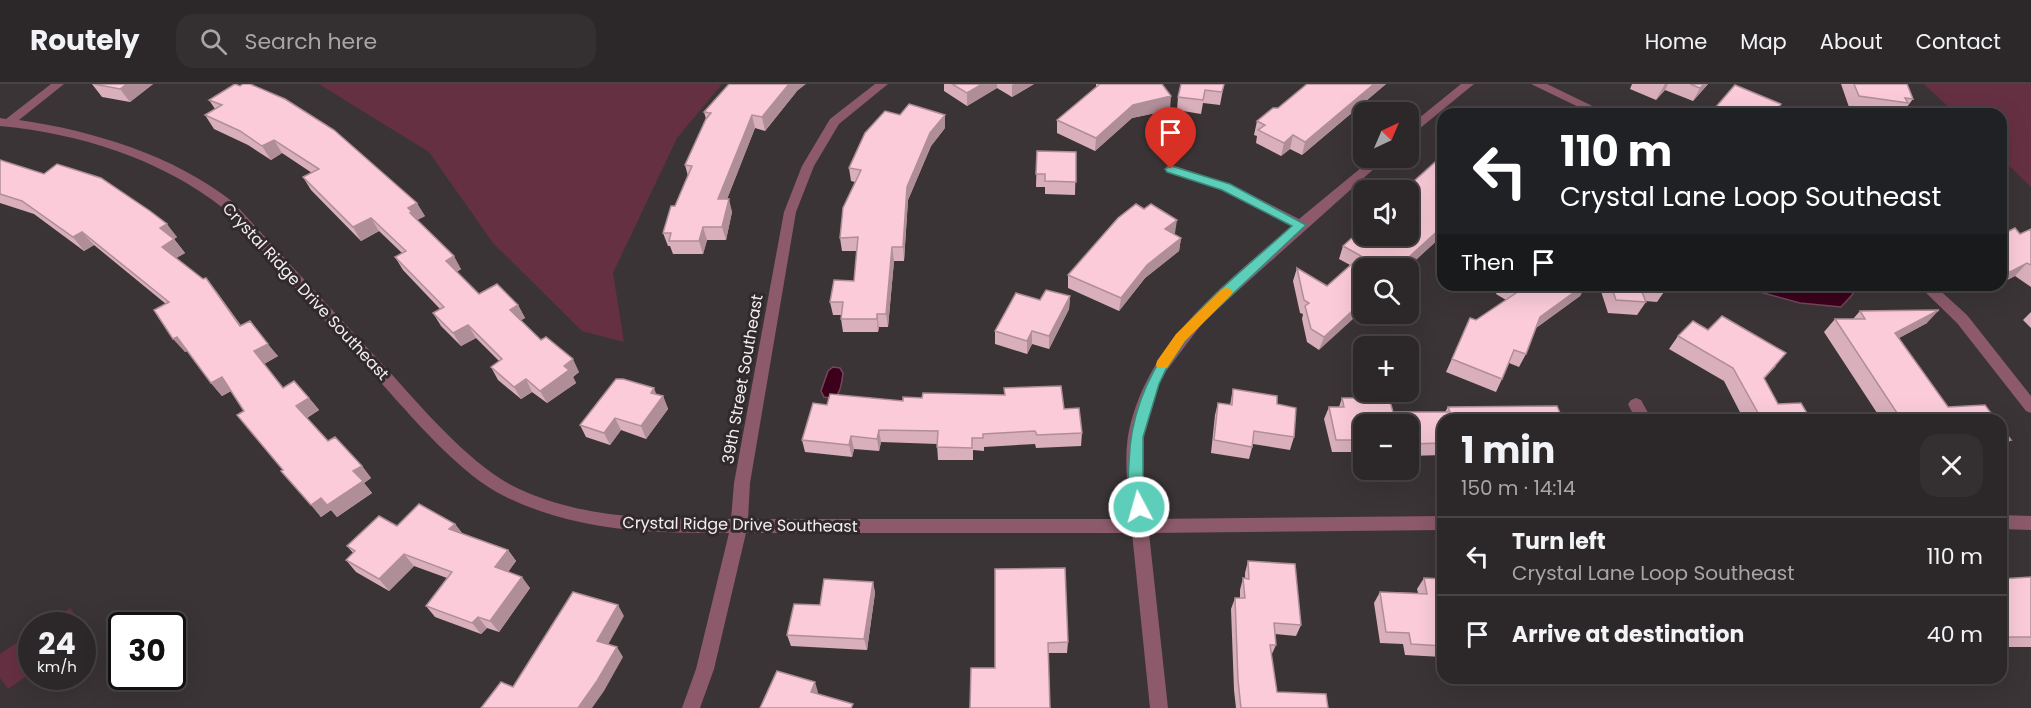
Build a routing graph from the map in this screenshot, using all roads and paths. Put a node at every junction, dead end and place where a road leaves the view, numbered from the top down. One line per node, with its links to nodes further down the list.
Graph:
1 (58, 84): 8 (street)
2 (882, 84): 20 (street, 39th Street Southeast)
3 (1468, 84): 5 (street)
4 (1537, 84): 6 (street)
5 (1439, 108)
6 (1590, 108)
7 (1437, 110): 9 (street)
8 (4, 122): 20 (street, Crystal Ridge Drive Southeast)
9 (1419, 125)
10 (1368, 168): 12 (street)
11 (1171, 169): 12 (street)
12 (1300, 225): 21 (street)
13 (1932, 291): 15 (street)
14 (1636, 404): 16 (street)
15 (2031, 407)
16 (1641, 414)
17 (2007, 522): 19 (street)
18 (1437, 523): 21 (street, Crystal Ridge Drive Southeast)
19 (2031, 523)
20 (739, 525): 21 (street, Crystal Ridge Drive Southeast); 22 (street, 39th Street Southeast)
21 (1141, 526): 23 (street)
22 (691, 708)
23 (1159, 708)

